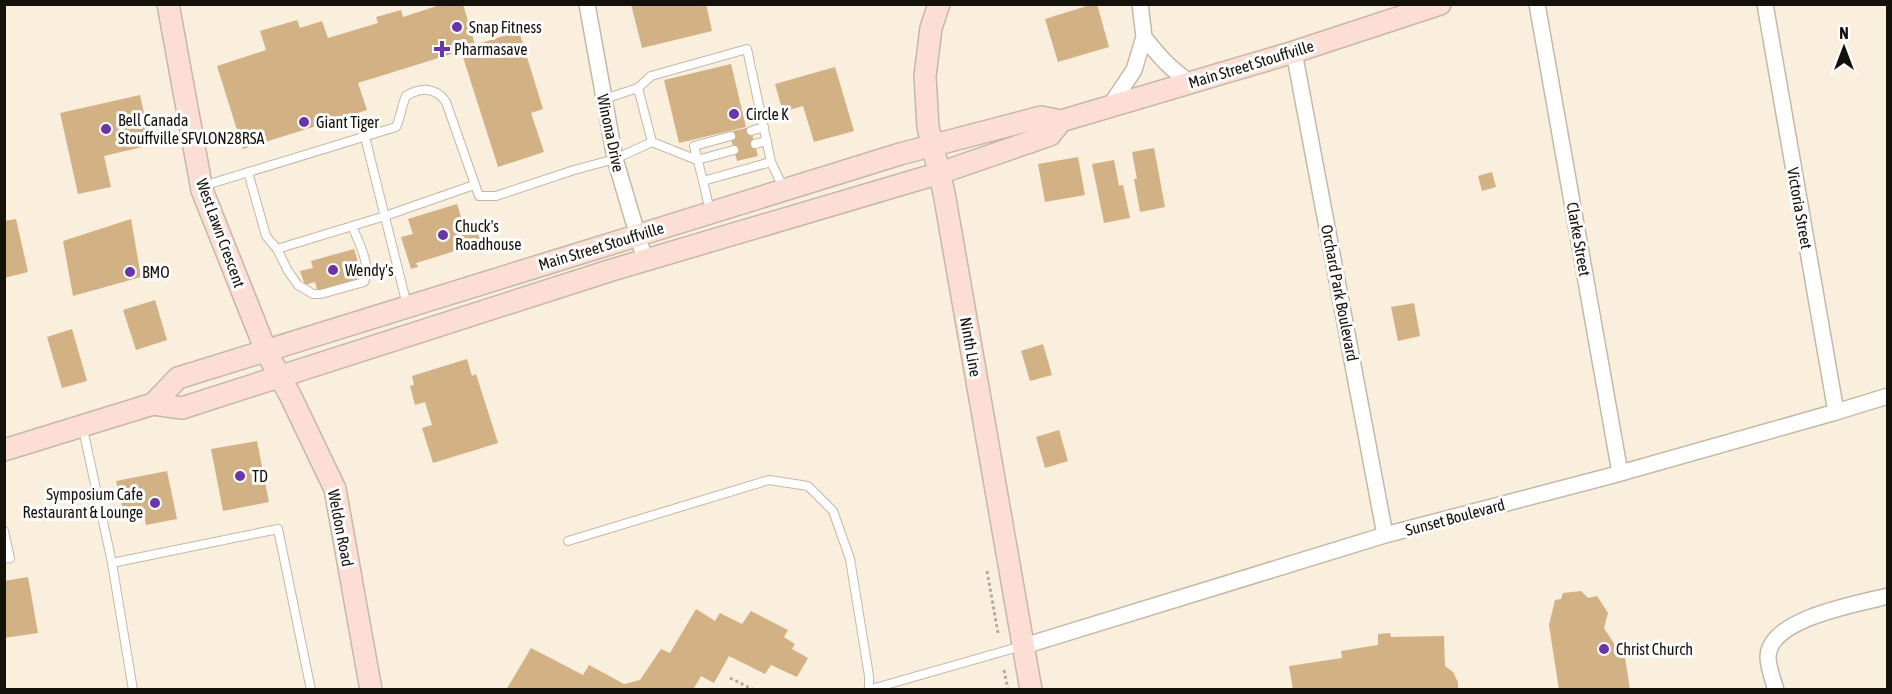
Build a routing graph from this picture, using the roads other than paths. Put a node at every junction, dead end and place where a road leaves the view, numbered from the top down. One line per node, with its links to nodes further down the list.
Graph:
1 (168, 4): 31 (main road, West Lawn Crescent)
2 (587, 4): 12 (street, Winona Drive)
3 (939, 4): 22 (main road, Ninth Line)
4 (1140, 4): 8 (street)
5 (1440, 4): 9 (main road, Main Street Stouffville)
6 (1537, 4): 47 (street, Clarke Street)
7 (1765, 4): 44 (street, Victoria Street)
8 (1144, 37): 10 (street); 13 (street)
9 (1294, 52): 10 (main road, Main Street Stouffville); 49 (street, Orchard Park Boulevard)
10 (1190, 82): 13 (main road, Main Street Stouffville)
11 (638, 88): 12 (lane); 15 (lane); 20 (lane)
12 (604, 99): 24 (street, Winona Drive)
13 (1110, 106): 14 (main road, Main Street Stouffville)
14 (1061, 121): 22 (main road, Main Street Stouffville); 28 (main road, Main Street Stouffville)
15 (764, 127): 16 (lane); 19 (lane)
16 (751, 131)
17 (731, 136): 25 (lane)
18 (365, 137): 27 (lane); 30 (lane); 34 (lane)
19 (767, 141): 21 (lane); 26 (lane)
20 (652, 142): 24 (lane); 25 (lane)
21 (755, 144)
22 (934, 145): 28 (main road, Ninth Line); 32 (main road, Main Street Stouffville)
23 (734, 150): 25 (lane)
24 (615, 159): 30 (lane); 36 (street, Winona Drive)
25 (697, 160): 29 (lane)
26 (771, 162): 29 (lane); 32 (lane)
27 (248, 172): 31 (lane); 37 (lane)
28 (940, 173): 38 (main road, Main Street Stouffville); 54 (main road, Ninth Line)
29 (703, 182): 33 (lane)
30 (474, 185): 34 (lane)
31 (202, 186): 40 (main road, West Lawn Crescent)
32 (785, 191): 33 (main road, Main Street Stouffville)
33 (710, 213): 36 (main road, Main Street Stouffville)
34 (384, 216): 35 (lane); 39 (lane)
35 (352, 226): 37 (lane); 37 (lane)
36 (638, 235): 38 (street, Winona Drive); 39 (main road, Main Street Stouffville)
37 (277, 249)
38 (645, 260): 41 (main road, Main Street Stouffville)
39 (407, 307): 40 (main road, Main Street Stouffville)
40 (266, 351): 41 (main road, West Lawn Crescent); 43 (main road, Main Street Stouffville)
41 (281, 376): 43 (main road, Main Street Stouffville); 58 (main road, Weldon Road)
42 (1887, 396): 44 (street, Sunset Boulevard)
43 (153, 404): 45 (main road, Main Street Stouffville)
44 (1836, 412): 47 (street, Sunset Boulevard)
45 (82, 425): 46 (main road, Main Street Stouffville); 52 (lane)
46 (4, 450)
47 (1620, 473): 49 (street, Sunset Boulevard)
48 (4, 531): 51 (lane)
49 (1385, 535): 54 (street, Sunset Boulevard)
50 (568, 541): 55 (lane)
51 (4, 559)
52 (112, 563): 56 (lane); 57 (lane)
53 (1887, 596): 60 (street)
54 (1024, 646): 55 (lane); 59 (main road, Ninth Line)
55 (869, 689)
56 (133, 690)
57 (311, 690)
58 (371, 690)
59 (1031, 690)
60 (1776, 690)

